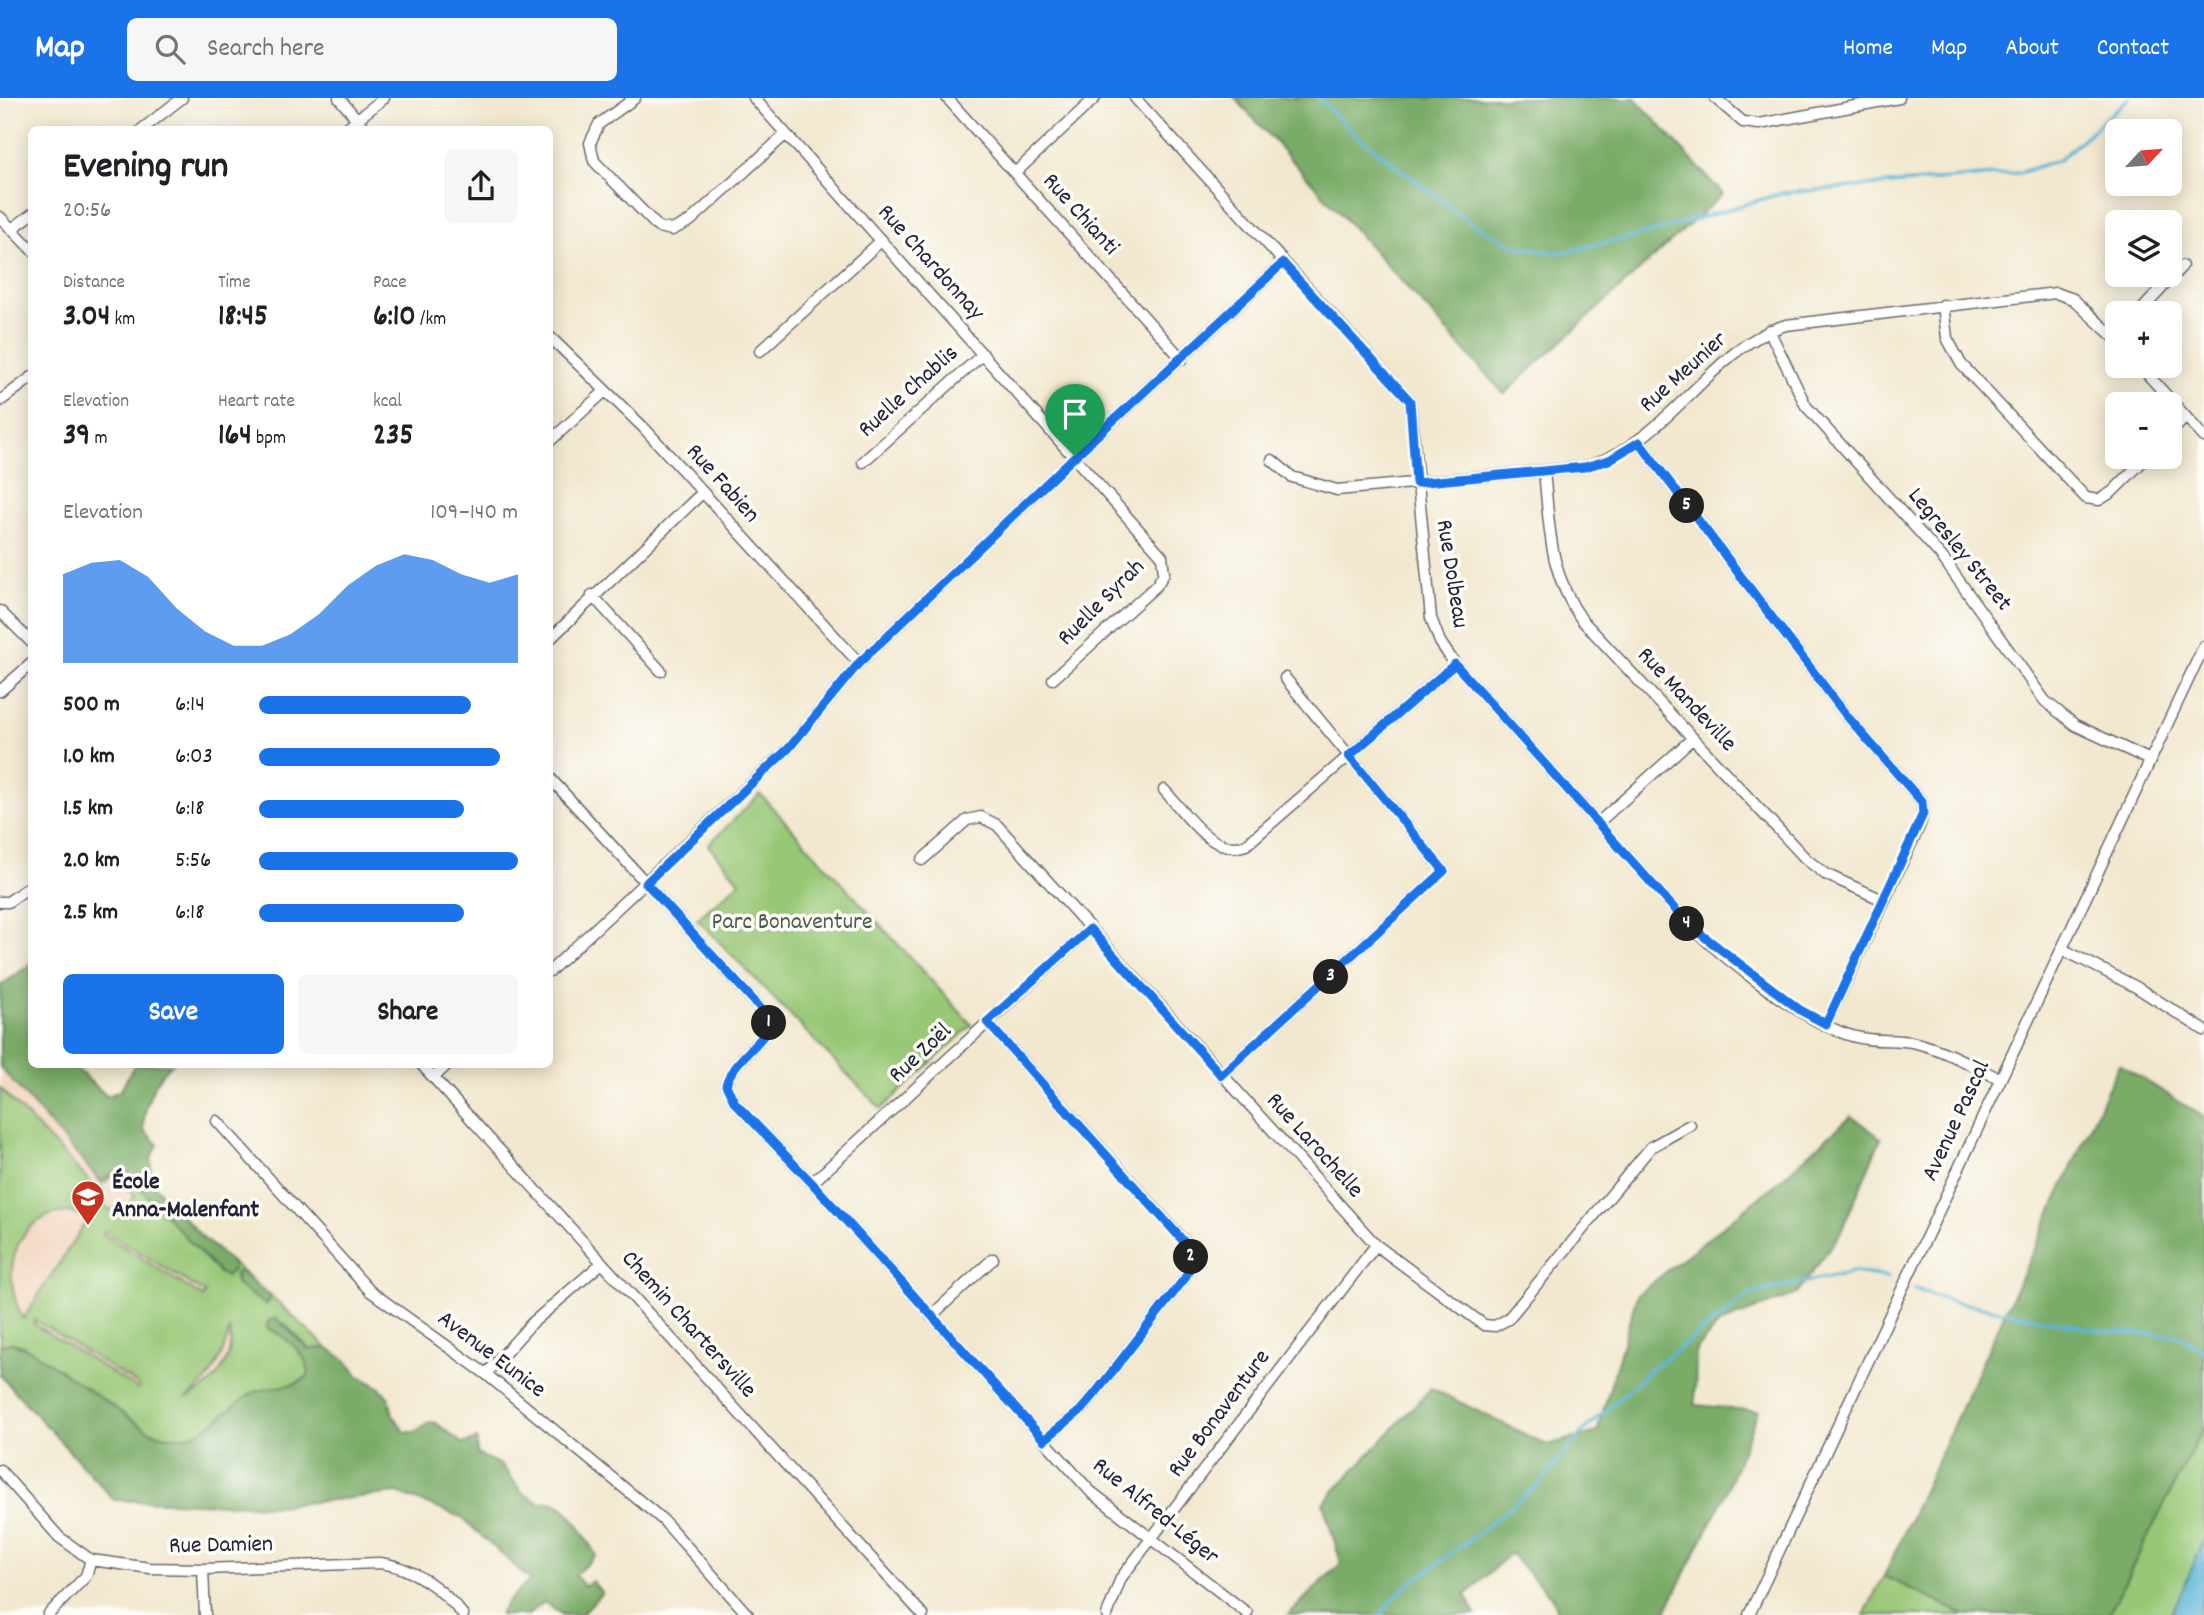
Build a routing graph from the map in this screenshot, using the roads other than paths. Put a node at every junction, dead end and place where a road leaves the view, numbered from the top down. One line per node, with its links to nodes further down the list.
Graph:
1 (182, 98): 12 (street)
2 (339, 98): 11 (street)
3 (384, 98): 11 (street)
4 (635, 98): 15 (street)
5 (754, 98): 15 (street, Rue Chardonnay)
6 (947, 98): 16 (street, Rue Chianti)
7 (1095, 98): 16 (street)
8 (1135, 98): 22 (street, Rue Dolbeau)
9 (1715, 98): 10 (street)
10 (1899, 98)
11 (358, 118): 13 (street); 14 (street)
12 (146, 126)
13 (349, 126)
14 (363, 126)
15 (786, 134): 20 (street, Rue Chardonnay)
16 (1015, 173): 31 (street, Rue Chianti)
17 (0, 217): 19 (street)
18 (28, 217): 19 (street)
19 (12, 229): 21 (street)
20 (882, 240): 29 (street); 30 (street, Rue Chardonnay)
21 (28, 246)
22 (1283, 263): 31 (street); 46 (street, Rue Dolbeau)
23 (2163, 287): 24 (street)
24 (2150, 301)
25 (1942, 305): 26 (street, Rue Meunier); 27 (street, Rue Meunier); 44 (street)
26 (2105, 328)
27 (1769, 330): 40 (street, Rue Meunier); 62 (street, Legresley Street)
28 (553, 340): 34 (street, Rue Fabien)
29 (760, 351)
30 (983, 354): 41 (street, Rue Chardonnay); 43 (street, Ruelle Chablis)
31 (1182, 359): 41 (street)
32 (2151, 378): 36 (street)
33 (28, 380): 35 (street)
34 (604, 392): 39 (street); 47 (street, Rue Fabien)
35 (0, 401)
36 (2186, 417): 37 (street); 38 (street)
37 (2182, 421)
38 (2204, 437)
39 (553, 438)
40 (1639, 442): 45 (street, Rue Meunier); 69 (street)
41 (1075, 456): 53 (street); 58 (street, Ruelle Syrah)
42 (1272, 460): 46 (street, Rue Meunier)
43 (863, 462)
44 (2135, 469)
45 (1544, 471): 46 (street, Rue Meunier); 60 (street, Rue Mandeville)
46 (1416, 483): 54 (street, Rue Dolbeau)
47 (702, 494): 48 (street); 53 (street, Rue Fabien)
48 (592, 595): 50 (street); 56 (street)
49 (0, 611): 51 (street)
50 (553, 636)
51 (28, 639)
52 (2204, 646): 62 (street, Avenue Pascal)
53 (859, 663): 67 (street)
54 (1455, 664): 61 (street); 65 (street, Rue Dolbeau)
55 (28, 666): 59 (street)
56 (661, 671)
57 (1285, 678): 61 (street)
58 (1053, 679)
59 (0, 691)
60 (1693, 738): 65 (street); 69 (street, Rue Mandeville)
61 (1349, 756): 64 (street); 79 (street)
62 (2150, 761): 72 (street, Avenue Pascal)
63 (553, 781): 67 (street, Rue Alfred-Léger)
64 (1164, 790)
65 (1599, 822): 75 (street, Rue Dolbeau)
66 (922, 860): 71 (street, Rue Larochelle)
67 (646, 883): 73 (street); 84 (street, Rue Alfred-Léger)
68 (28, 888): 70 (street)
69 (1884, 901): 75 (street)
70 (0, 902)
71 (1090, 929): 74 (street, Rue Zoël); 79 (street, Rue Larochelle)
72 (2062, 949): 76 (street); 81 (street, Avenue Pascal)
73 (553, 968)
74 (987, 1022): 84 (street, Rue Zoël); 90 (street)
75 (1826, 1024): 81 (street, Rue Dolbeau)
76 (2204, 1030)
77 (425, 1068): 80 (street, Chemin Chartersville)
78 (444, 1068): 80 (street)
79 (1221, 1075): 85 (street, Rue Larochelle)
80 (434, 1077): 87 (street, Chemin Chartersville)
81 (2000, 1079): 102 (street, Avenue Pascal)
82 (218, 1121): 89 (street, Avenue Eunice)
83 (1690, 1125): 85 (street, Rue Larochelle)
84 (812, 1183): 88 (street, Rue Alfred-Léger)
85 (1376, 1245): 92 (street, Rue Bonaventure)
86 (993, 1259): 88 (street)
87 (603, 1263): 89 (street); 100 (street, Chemin Chartersville)
88 (930, 1316): 90 (street, Rue Alfred-Léger)
89 (486, 1374): 99 (street, Avenue Eunice)
90 (1044, 1440): 92 (street, Rue Alfred-Léger)
91 (0, 1470): 93 (street, Rue Damien)
92 (1151, 1539): 95 (street, Rue Alfred-Léger); 101 (street, Rue Bonaventure)
93 (91, 1560): 94 (street, Rue Damien); 96 (street)
94 (203, 1569): 97 (street); 98 (street, Rue Damien)
95 (1247, 1613)
96 (48, 1615)
97 (205, 1615)
98 (464, 1615)
99 (748, 1615)
100 (923, 1615)
101 (1107, 1615)
102 (1749, 1615)

